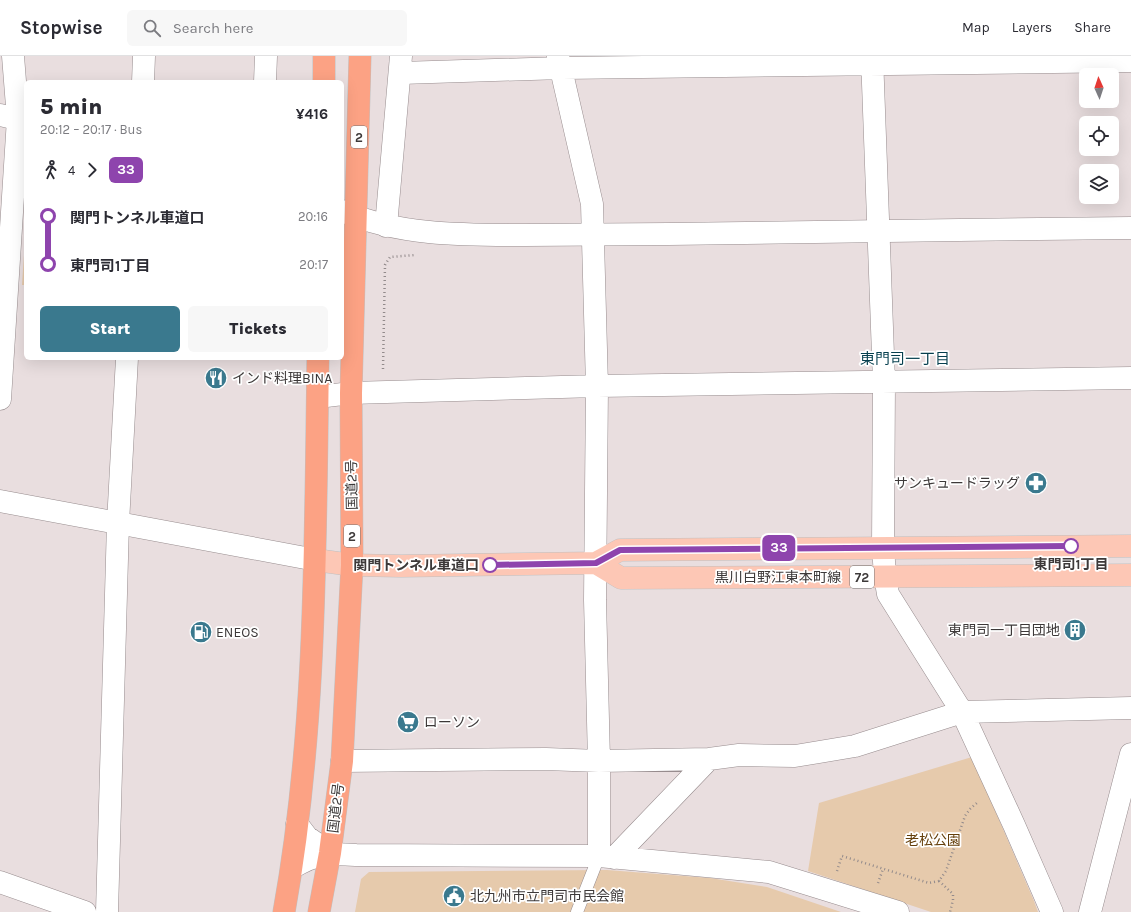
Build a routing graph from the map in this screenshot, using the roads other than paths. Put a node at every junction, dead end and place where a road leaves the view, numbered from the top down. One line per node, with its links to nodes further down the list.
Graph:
1 (13, 56): 13 (street)
2 (144, 56): 10 (street)
3 (266, 56): 11 (street)
4 (324, 56): 12 (highway)
5 (360, 56): 14 (highway, 国道2号 / 2)
6 (872, 60): 7 (street); 8 (street); 17 (street)
7 (1131, 61)
8 (560, 62): 9 (street); 18 (street)
9 (401, 64): 15 (street)
10 (143, 80)
11 (266, 80)
12 (324, 80)
13 (15, 118): 26 (street)
14 (349, 215): 15 (street); 24 (highway, 国道2号 / 2)
15 (386, 226): 18 (street)
16 (1131, 228): 17 (street)
17 (878, 231): 18 (street); 22 (street)
18 (593, 235): 23 (street)
19 (127, 360): 28 (street)
20 (318, 360): 25 (highway)
21 (1131, 378): 22 (street)
22 (884, 382): 23 (street); 30 (street)
23 (597, 386): 24 (street); 32 (street)
24 (351, 394): 25 (street); 33 (highway, 国道2号 / 2)
25 (318, 397): 31 (highway)
26 (0, 399)
27 (0, 501): 28 (street)
28 (118, 523): 31 (street); 48 (street)
29 (1131, 546): 30 (main road, 黒川白野江東本町線 / 72)
30 (883, 547): 32 (main road, 黒川白野江東本町線 / 72); 35 (street)
31 (316, 560): 33 (main road, 黒川白野江東本町線 / 72); 42 (highway)
32 (596, 563): 33 (main road, 黒川白野江東本町線 / 72); 35 (main road, 黒川白野江東本町線 / 72); 41 (street)
33 (352, 566): 40 (highway, 国道2号 / 2)
34 (1131, 575): 35 (main road, 黒川白野江東本町線 / 72)
35 (885, 576): 37 (street)
36 (1131, 708): 37 (street)
37 (962, 712): 39 (street); 53 (street)
38 (1131, 754): 54 (street)
39 (709, 759): 41 (street); 44 (street)
40 (342, 761): 41 (street); 43 (highway, 国道2号 / 2)
41 (599, 761): 44 (street)
42 (298, 824): 43 (street); 45 (highway)
43 (330, 853): 44 (street); 45 (street); 50 (highway, 国道2号 / 2)
44 (606, 857): 51 (lane); 52 (street)
45 (292, 868): 49 (highway)
46 (0, 882): 47 (street)
47 (85, 912)
48 (107, 912)
49 (284, 912)
50 (319, 912)
51 (577, 912)
52 (898, 912)
53 (1052, 912)
54 (1090, 912)

